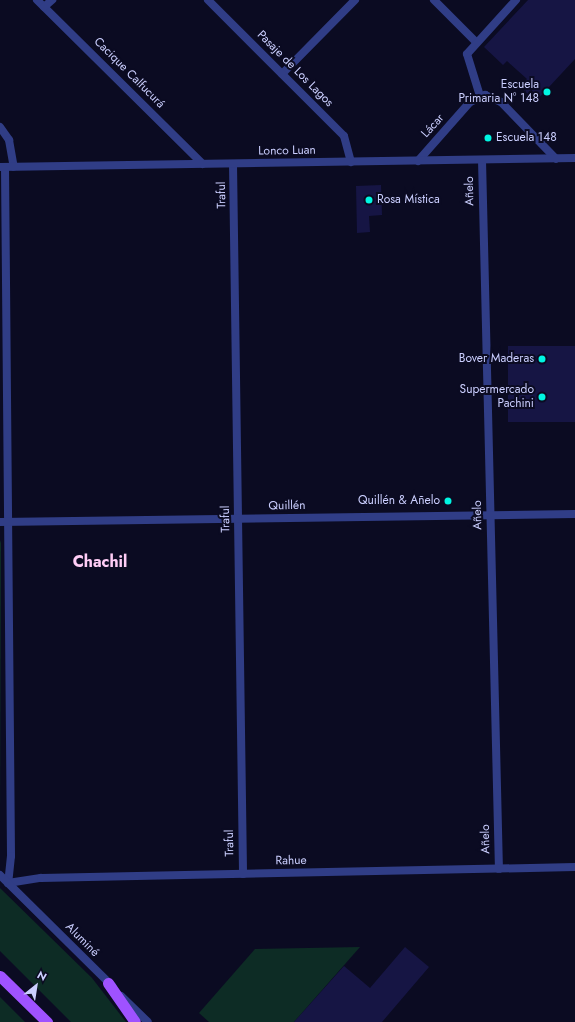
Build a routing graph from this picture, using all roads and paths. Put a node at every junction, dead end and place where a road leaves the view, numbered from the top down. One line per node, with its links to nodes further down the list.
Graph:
1 (37, 0): 7 (street, Cacique Calfucurá)
2 (52, 0): 7 (street)
3 (208, 0): 9 (street, Pasaje de Los Lagos)
4 (355, 0): 9 (street)
5 (434, 0): 8 (street)
6 (516, 0): 8 (street)
7 (44, 8): 17 (street, Cacique Calfucurá)
8 (476, 42): 10 (street)
9 (282, 74): 16 (street, Pasaje de Los Lagos)
10 (480, 96): 13 (street); 15 (street, Lácar)
11 (0, 126): 20 (street)
12 (575, 158): 13 (street, Lonco Luan)
13 (556, 159): 14 (street, Lonco Luan)
14 (482, 160): 15 (street, Lonco Luan); 22 (street, Añelo)
15 (418, 161): 16 (street, Lonco Luan)
16 (351, 162): 18 (street, Lonco Luan)
17 (204, 164): 18 (street, Lonco Luan); 20 (street, Lonco Luan)
18 (233, 164): 23 (street, Traful)
19 (3, 167): 20 (street, Lonco Luan); 24 (street)
20 (14, 167)
21 (575, 514): 22 (street, Quillén)
22 (490, 515): 23 (street, Quillén); 26 (street, Añelo)
23 (238, 519): 24 (street, Quillén); 27 (street, Traful)
24 (4, 522): 29 (street)
25 (575, 867): 26 (street, Rahue)
26 (499, 869): 27 (street, Rahue)
27 (243, 874): 29 (street, Rahue)
28 (0, 875): 29 (street, Aluminé)
29 (8, 883): 31 (street, Aluminé)
30 (0, 976): 32 (main road)
31 (108, 983): 33 (main road); 34 (street, Aluminé)
32 (47, 1022)
33 (135, 1022)
34 (148, 1022)

